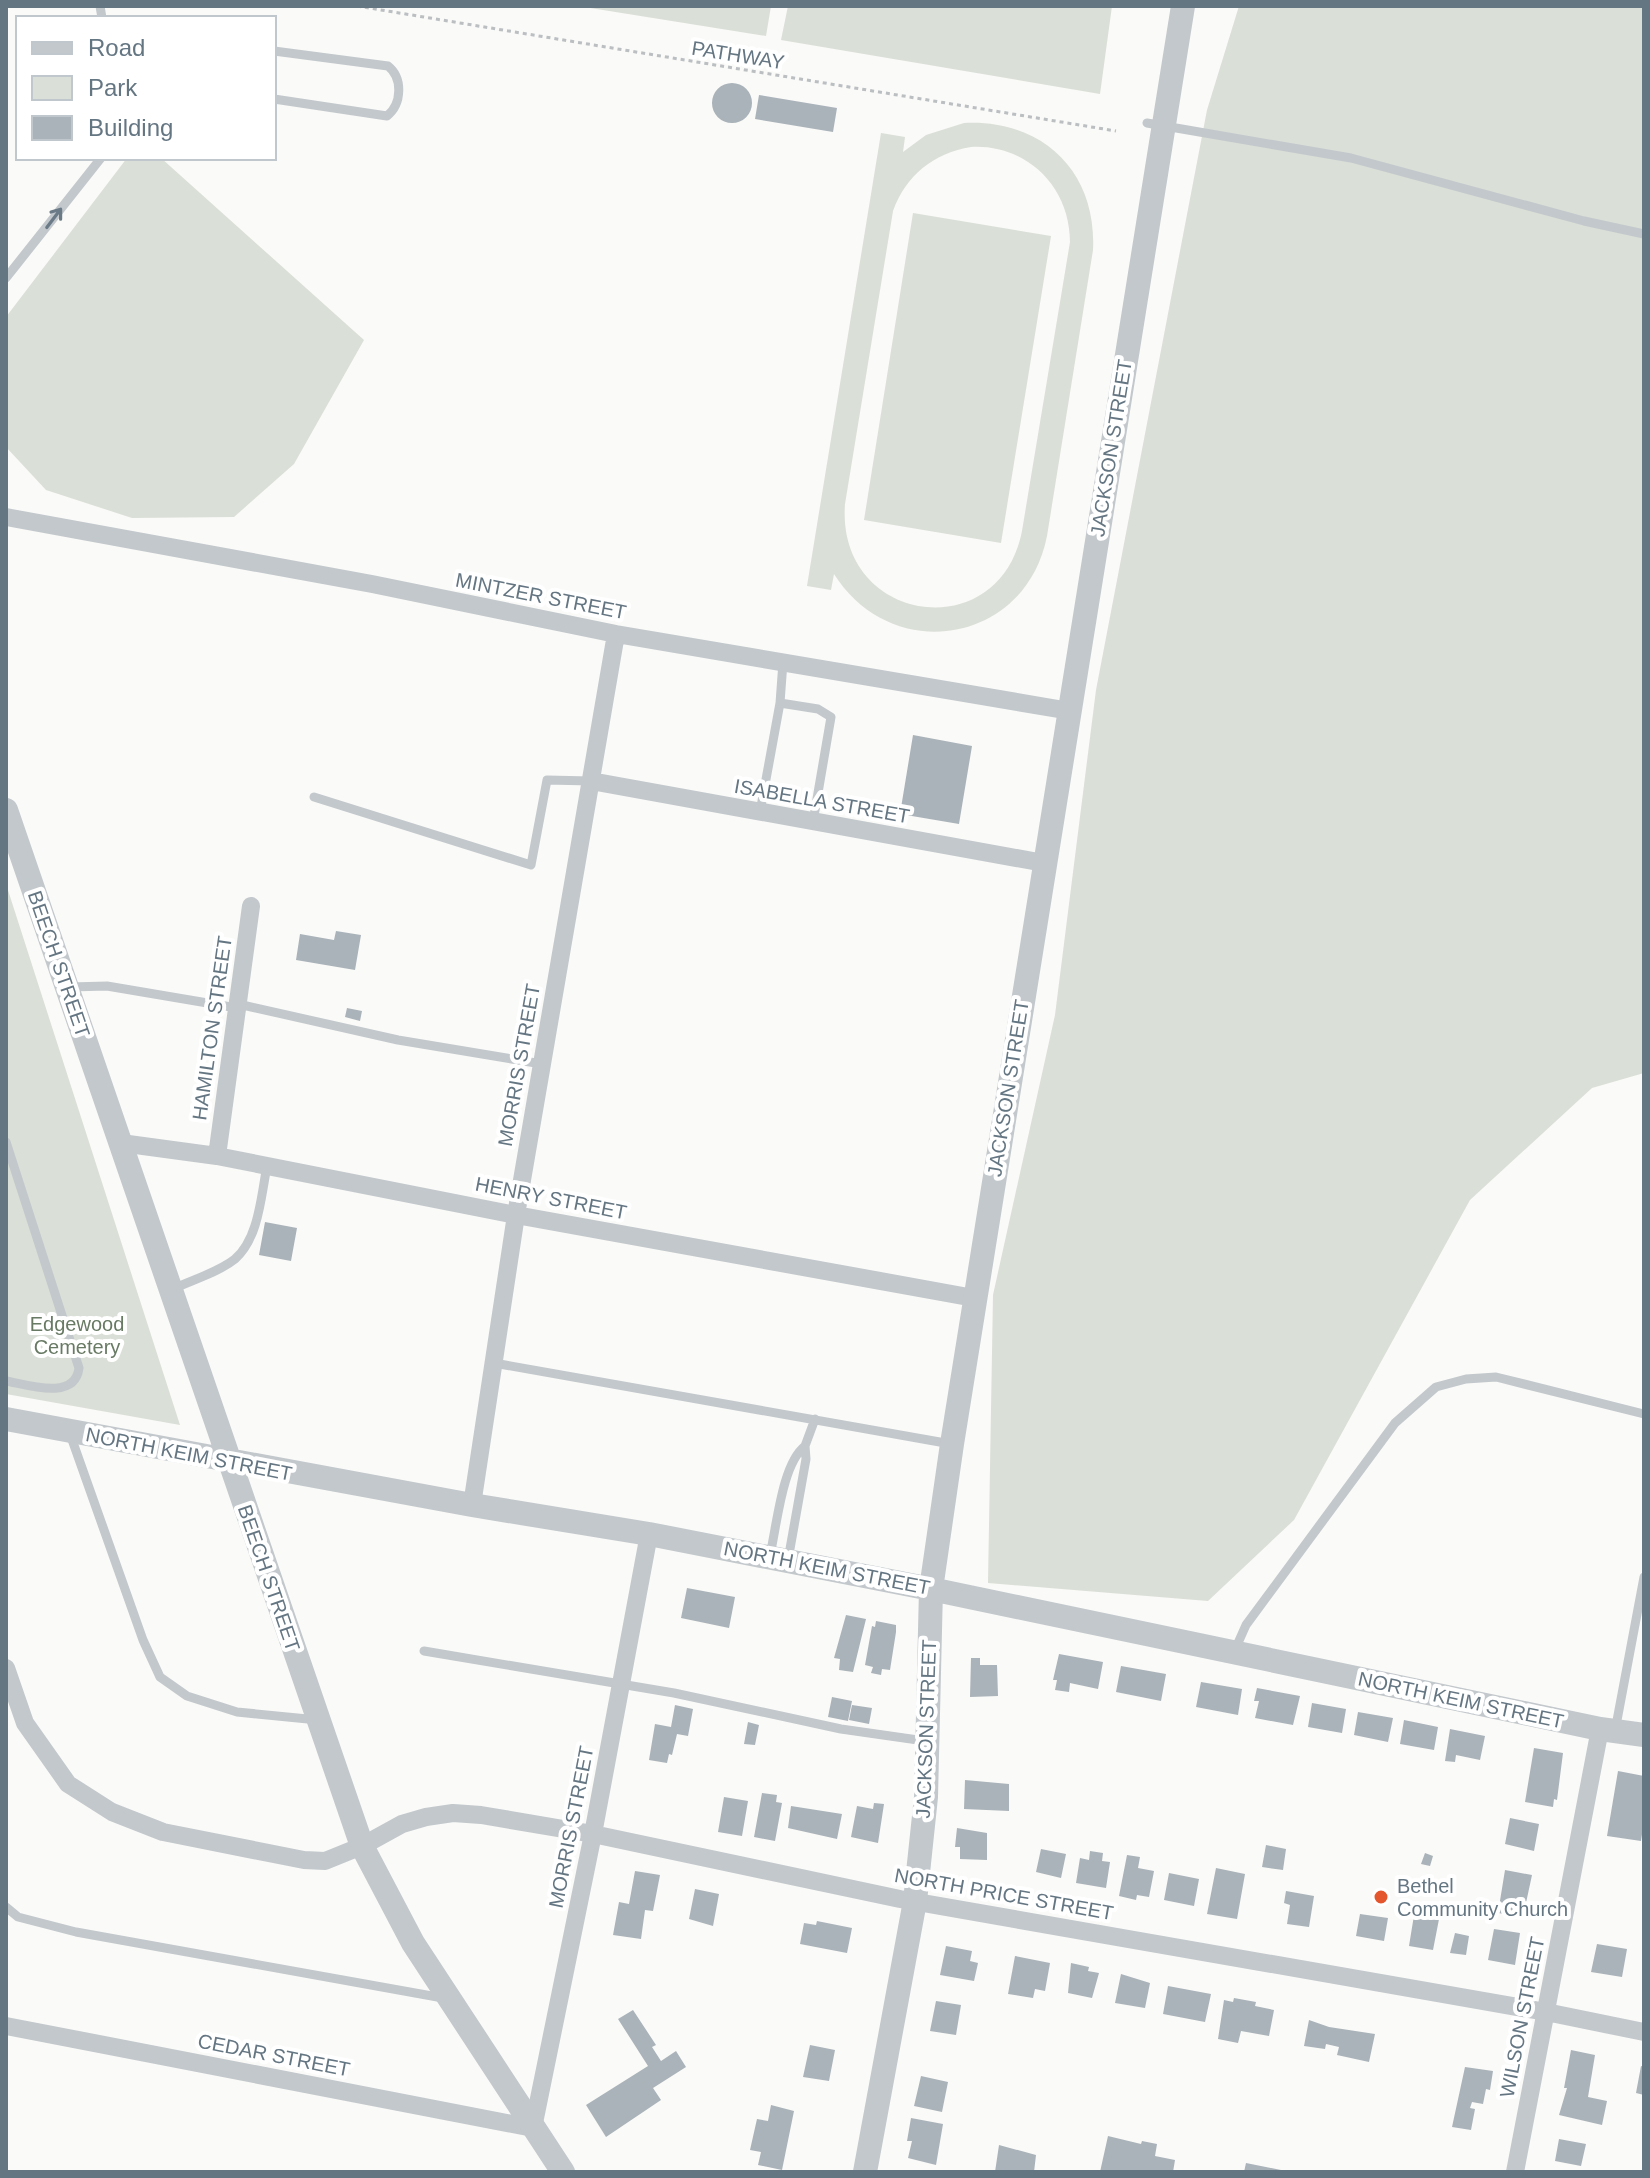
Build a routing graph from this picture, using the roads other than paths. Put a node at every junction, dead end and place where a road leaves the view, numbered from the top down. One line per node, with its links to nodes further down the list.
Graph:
1 (1183, 6): 4 (street, JACKSON STREET)
2 (276, 51): 3 (lane)
3 (276, 99)
4 (1155, 125): 6 (lane); 12 (street, JACKSON STREET)
5 (99, 160): 7 (lane, one-way to 5)
6 (1644, 234)
7 (6, 278)
8 (6, 517): 9 (street, MINTZER STREET)
9 (616, 634): 10 (street, MINTZER STREET); 13 (street, MORRIS STREET)
10 (783, 661): 11 (lane); 12 (street, MINTZER STREET)
11 (780, 703): 16 (lane); 17 (lane)
12 (1070, 711): 18 (street, JACKSON STREET)
13 (591, 781): 14 (lane); 16 (street, ISABELLA STREET); 22 (street, MORRIS STREET)
14 (314, 797)
15 (6, 810): 20 (street, BEECH STREET)
16 (760, 812): 17 (street, ISABELLA STREET)
17 (813, 822): 18 (street, ISABELLA STREET)
18 (1044, 863): 29 (street, JACKSON STREET)
19 (251, 906): 21 (street, HAMILTON STREET)
20 (67, 987): 21 (lane); 24 (street, BEECH STREET)
21 (238, 1006): 22 (lane); 25 (street, HAMILTON STREET)
22 (542, 1064): 27 (street, MORRIS STREET)
23 (6, 1142): 31 (lane)
24 (121, 1143): 25 (street, HENRY STREET); 28 (street, BEECH STREET)
25 (217, 1156): 26 (street, HENRY STREET)
26 (267, 1166): 27 (street, HENRY STREET); 28 (lane)
27 (516, 1215): 29 (street, HENRY STREET); 30 (street, MORRIS STREET)
28 (170, 1290): 38 (street, BEECH STREET)
29 (974, 1298): 36 (street, JACKSON STREET)
30 (494, 1363): 34 (lane); 39 (street, MORRIS STREET)
31 (6, 1381)
32 (1644, 1414): 45 (lane)
33 (6, 1419): 35 (street, NORTH KEIM STREET)
34 (815, 1419): 36 (lane); 37 (lane)
35 (69, 1431): 38 (street, NORTH KEIM STREET); 48 (lane)
36 (952, 1444): 43 (street, JACKSON STREET)
37 (805, 1446): 41 (lane); 41 (lane)
38 (229, 1462): 39 (street, NORTH KEIM STREET); 48 (street, BEECH STREET)
39 (472, 1505): 40 (street, NORTH KEIM STREET)
40 (649, 1534): 41 (street, NORTH KEIM STREET); 47 (street, MORRIS STREET)
41 (778, 1559): 43 (street, NORTH KEIM STREET)
42 (1644, 1577): 50 (lane)
43 (931, 1589): 45 (street, NORTH KEIM STREET); 52 (street, JACKSON STREET)
44 (424, 1651): 47 (lane)
45 (1234, 1653): 50 (street, NORTH KEIM STREET)
46 (6, 1668): 49 (street, NORTH PRICE STREET)
47 (621, 1685): 52 (lane); 53 (street, MORRIS STREET)
48 (319, 1720): 54 (street, BEECH STREET)
49 (15, 1721): 54 (street, NORTH PRICE STREET)
50 (1607, 1730): 51 (street, NORTH KEIM STREET); 58 (street, WILSON STREET)
51 (1644, 1735)
52 (928, 1741): 55 (street, JACKSON STREET)
53 (593, 1834): 54 (street, NORTH PRICE STREET); 55 (street, NORTH PRICE STREET); 61 (street, MORRIS STREET)
54 (362, 1846): 57 (street, BEECH STREET)
55 (915, 1901): 58 (street, NORTH PRICE STREET); 63 (street, JACKSON STREET)
56 (6, 1907): 57 (lane)
57 (450, 1999): 61 (street, BEECH STREET)
58 (1546, 2012): 60 (street, NORTH PRICE STREET); 64 (street, WILSON STREET)
59 (6, 2026): 61 (street, CEDAR STREET)
60 (1644, 2032)
61 (533, 2128): 62 (street, BEECH STREET)
62 (563, 2172)
63 (865, 2172)
64 (1515, 2172)

